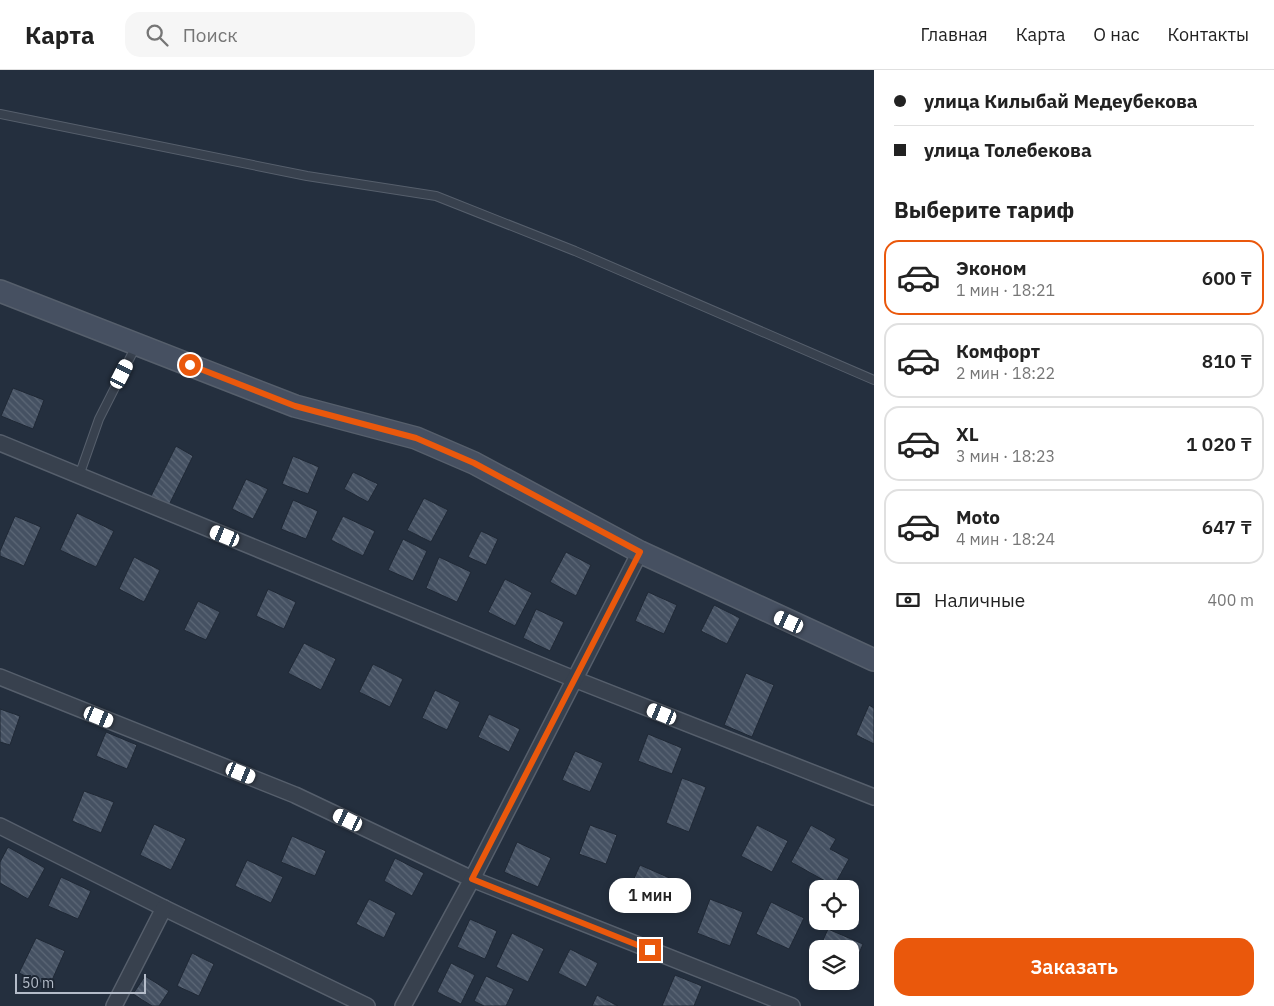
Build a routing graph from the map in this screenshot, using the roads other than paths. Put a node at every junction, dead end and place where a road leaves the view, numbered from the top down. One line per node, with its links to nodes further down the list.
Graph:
1 (0, 114): 4 (lane)
2 (0, 291): 3 (main road)
3 (137, 344): 6 (lane); 7 (main road)
4 (874, 380)
5 (0, 444): 6 (street)
6 (79, 476): 10 (street)
7 (640, 552): 8 (main road); 10 (street)
8 (874, 660)
9 (0, 677): 13 (street)
10 (574, 679): 11 (street); 13 (street)
11 (874, 797)
12 (0, 826): 14 (street)
13 (472, 879): 17 (street); 18 (street)
14 (164, 908): 15 (street); 16 (street)
15 (114, 1006)
16 (367, 1006)
17 (403, 1006)
18 (792, 1006)

